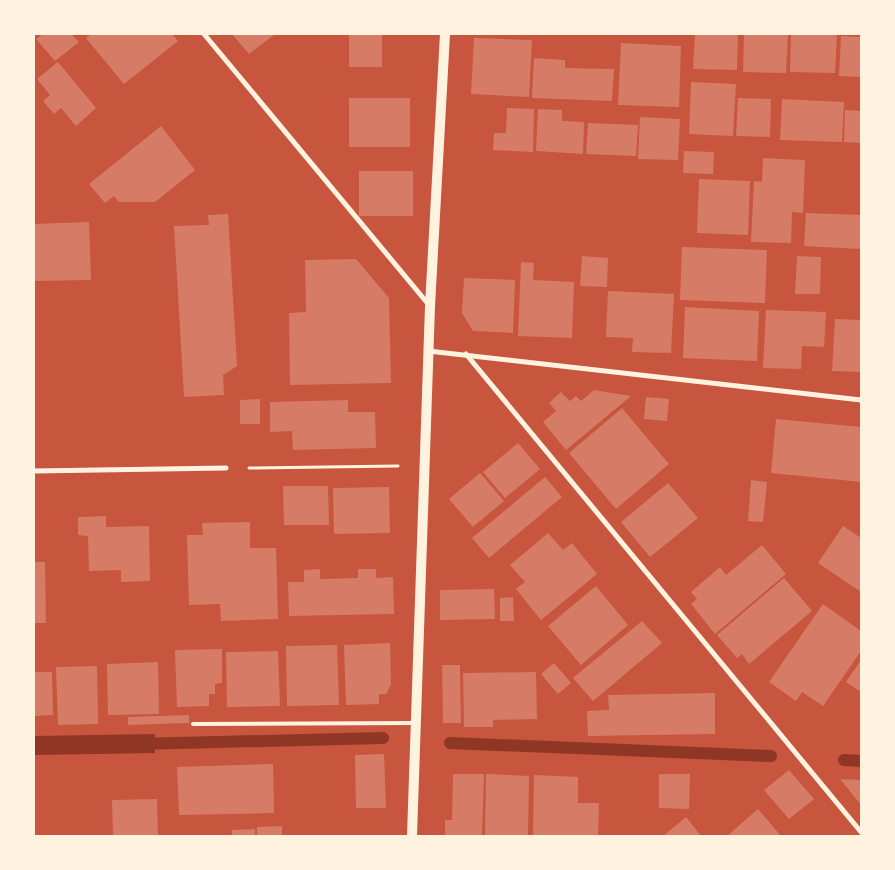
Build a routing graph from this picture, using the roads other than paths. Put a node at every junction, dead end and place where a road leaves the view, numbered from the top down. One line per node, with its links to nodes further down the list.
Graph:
1 (204, 34): 3 (street)
2 (445, 34): 3 (main road)
3 (430, 306): 4 (main road)
4 (428, 351): 5 (street); 9 (main road)
5 (466, 354): 6 (street); 11 (street)
6 (861, 400)
7 (226, 468): 8 (street)
8 (34, 471)
9 (415, 723): 10 (lane); 12 (main road)
10 (193, 724)
11 (861, 832)
12 (412, 836)

